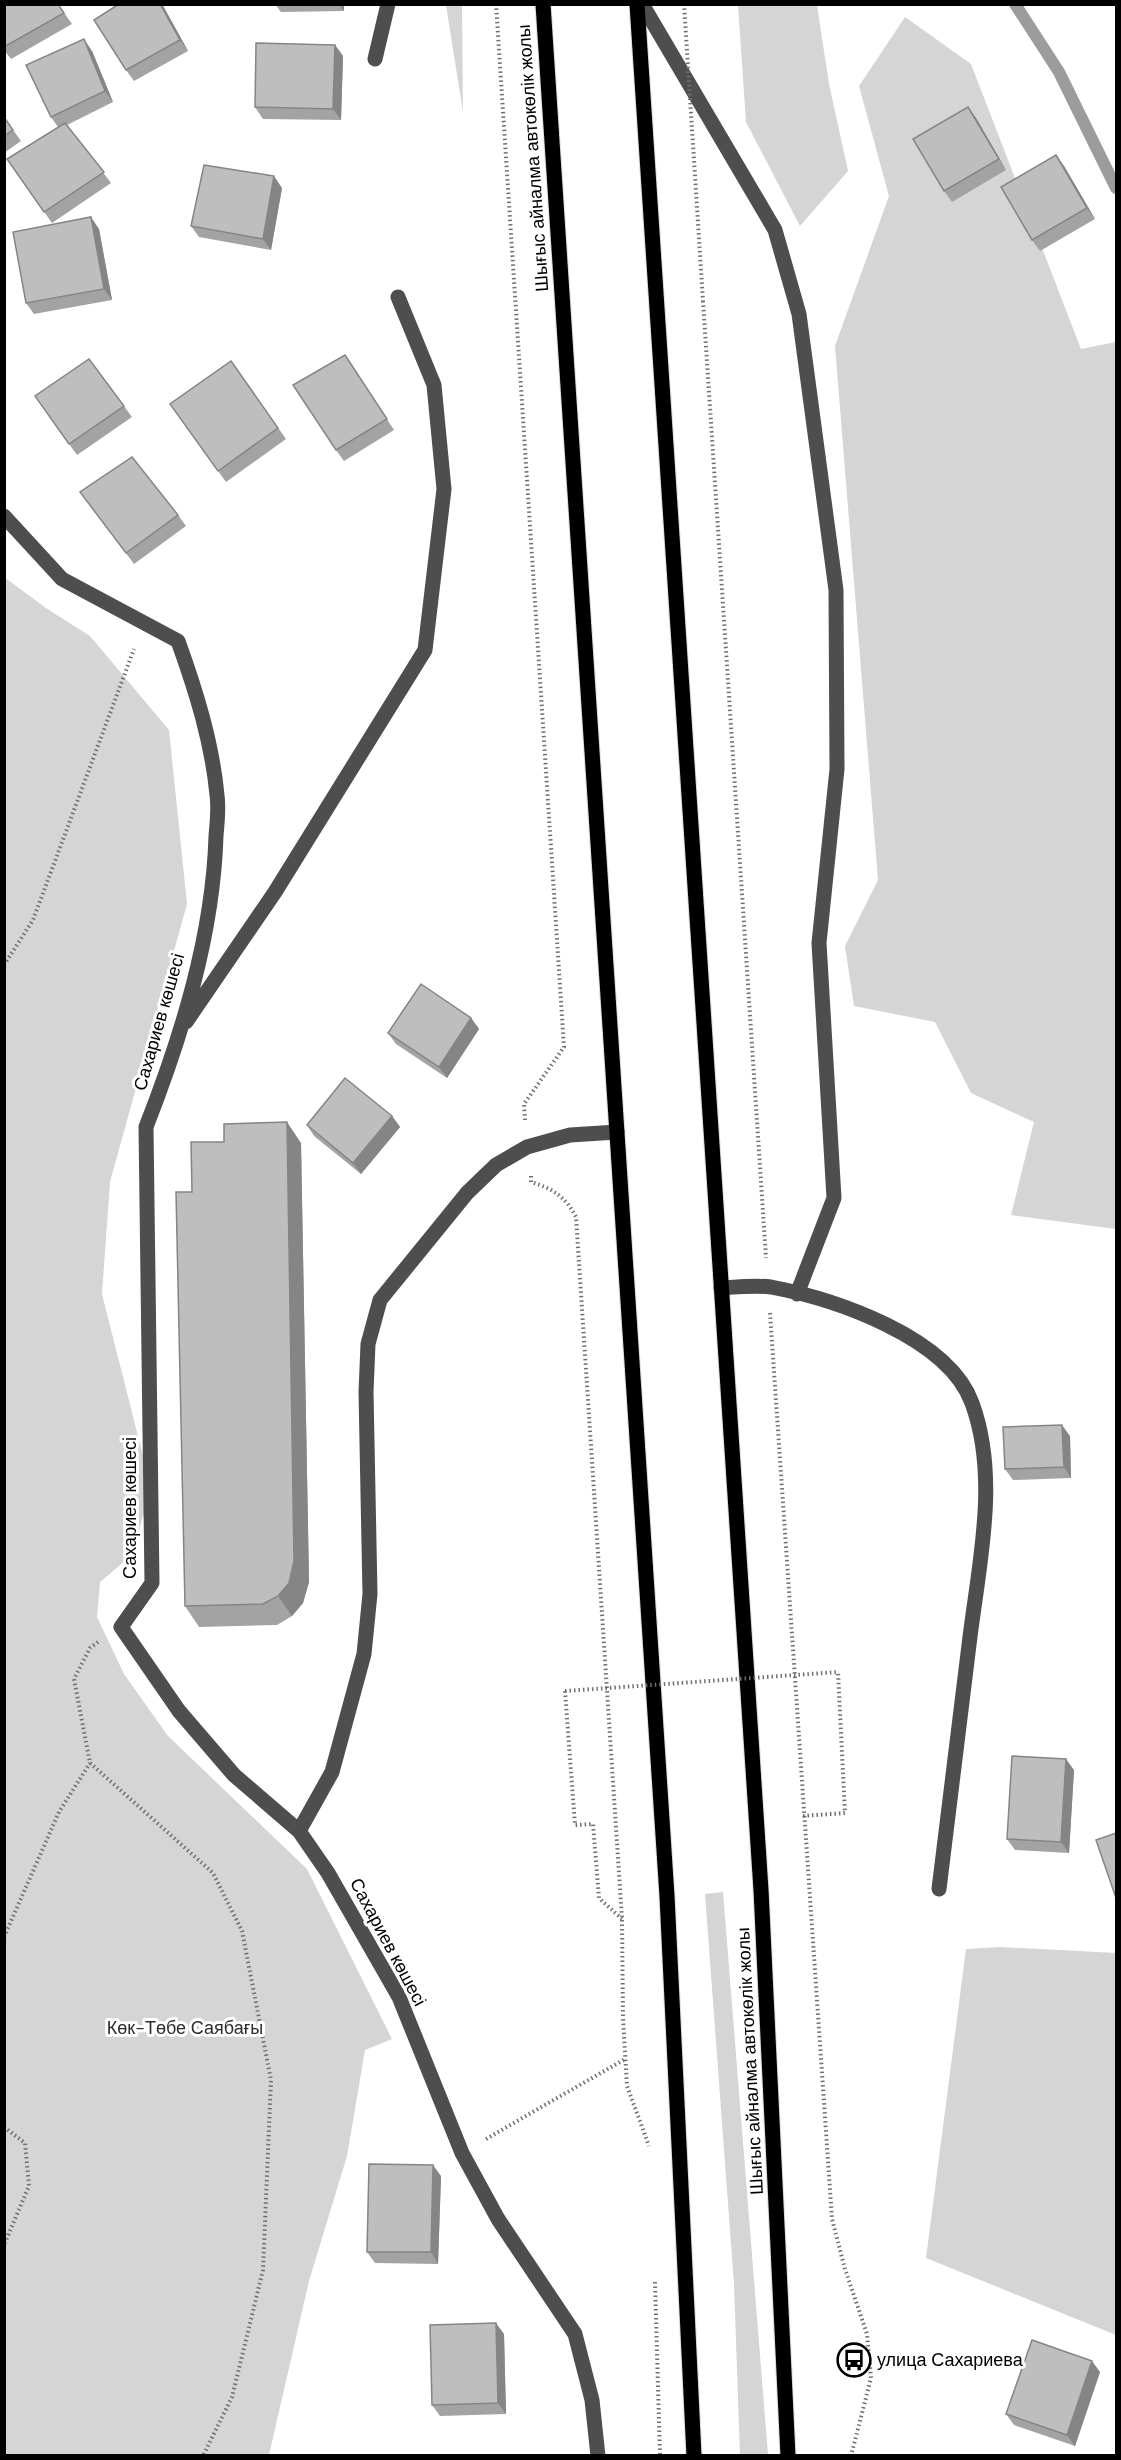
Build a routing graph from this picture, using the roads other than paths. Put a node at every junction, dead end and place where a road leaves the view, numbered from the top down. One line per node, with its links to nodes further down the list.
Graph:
1 (388, 4): 5 (street)
2 (543, 4): 9 (main road, Шығыс айналма автокөлік жолы)
3 (637, 4): 10 (main road, Шығыс айналма автокөлік жолы)
4 (642, 4): 11 (street)
5 (375, 59)
6 (398, 297): 8 (street)
7 (4, 516): 8 (street, Сахариев көшесі)
8 (178, 1032): 12 (street, Сахариев көшесі)
9 (617, 1132): 12 (street); 15 (main road, Шығыс айналма автокөлік жолы)
10 (721, 1288): 11 (street); 16 (main road, Шығыс айналма автокөлік жолы)
11 (797, 1293): 13 (street)
12 (299, 1831): 14 (street, Сахариев көшесі)
13 (939, 1889)
14 (598, 2456)
15 (694, 2456)
16 (788, 2456)

